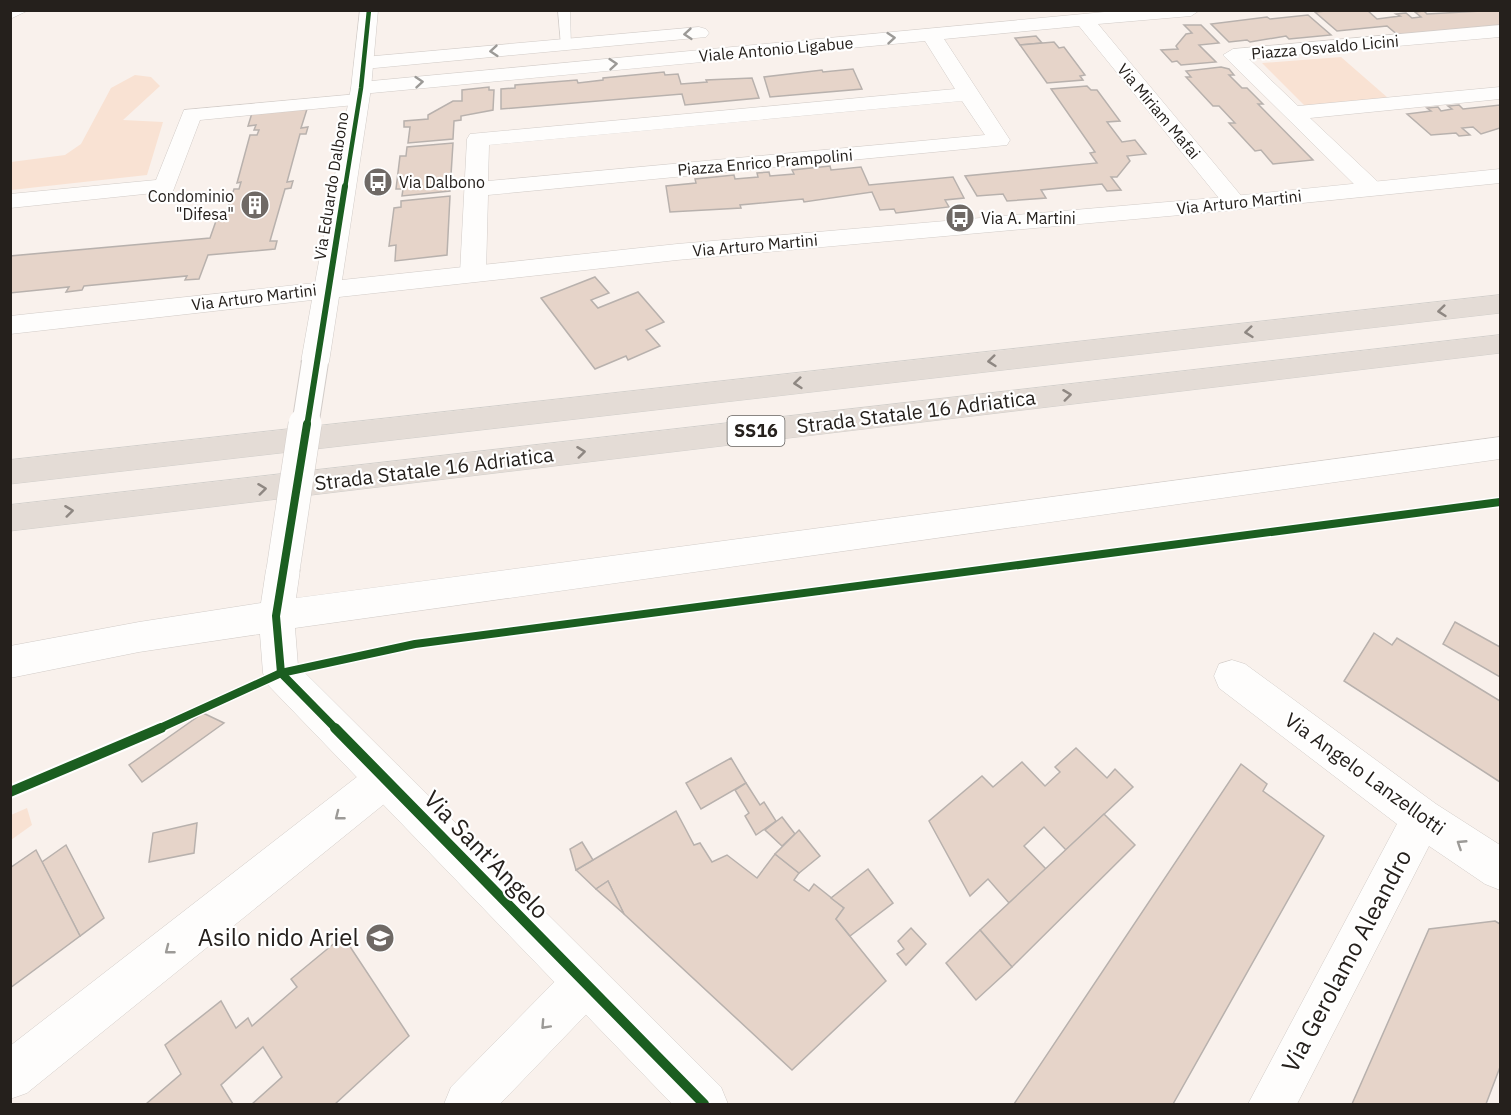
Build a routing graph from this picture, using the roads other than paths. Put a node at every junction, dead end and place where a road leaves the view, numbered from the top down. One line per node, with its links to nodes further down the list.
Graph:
1 (20, 10): 5 (street)
2 (369, 10): 11 (street)
3 (564, 10): 10 (lane)
4 (1191, 10): 6 (street, Viale Antonio Ligabue)
5 (10, 14)
6 (1084, 20): 9 (street, Viale Antonio Ligabue); 20 (street, Via Miriam Mafai)
7 (720, 31): 10 (street, Viale Antonio Ligabue, one-way to 10)
8 (1500, 31): 15 (street, Piazza Osvaldo Licini)
9 (931, 34): 13 (street, Viale Antonio Ligabue, one-way to 9); 14 (street, Piazza Enrico Prampolini)
10 (567, 45): 11 (street, Viale Antonio Ligabue, one-way to 11)
11 (364, 63): 13 (street, Via Eduardo Dalbono)
12 (1500, 93): 15 (street)
13 (359, 94): 19 (street, Viale Antonio Ligabue); 22 (street, Via Eduardo Dalbono)
14 (968, 94): 18 (street); 18 (street, Piazza Enrico Prampolini)
15 (1293, 113): 17 (street, Piazza Osvaldo Licini)
16 (1500, 176): 17 (street, Via Arturo Martini)
17 (1371, 188): 20 (street, Via Arturo Martini)
18 (476, 189): 21 (street)
19 (10, 201)
20 (1234, 203): 21 (street, Via Arturo Martini)
21 (473, 273): 22 (street, Via Arturo Martini)
22 (328, 288): 24 (street, Via Arturo Martini); 26 (street, Via Eduardo Dalbono)
23 (1500, 304): 28 (highway, Strada Statale 16 Adriatica / SS16, one-way to 28)
24 (10, 326)
25 (1500, 344): 29 (highway, Strada Statale 16 Adriatica / SS16, one-way to 25)
26 (315, 362): 30 (street, Via Sant'Angelo, bridge)
27 (1500, 448): 30 (street)
28 (10, 472)
29 (10, 518)
30 (276, 616): 31 (street); 33 (street, Via Sant'Angelo)
31 (10, 662)
32 (1232, 676): 34 (street, Via Angelo Lanzellotti)
33 (385, 779): 36 (street, Via Sant'Angelo); 37 (street, one-way to 37)
34 (1422, 818): 35 (street, Via Angelo Lanzellotti, one-way to 34); 40 (street, Via Gerolamo Aleandro)
35 (1500, 869)
36 (585, 983): 38 (street, one-way to 38); 39 (street, Via Sant'Angelo)
37 (10, 1076)
38 (468, 1104)
39 (704, 1104)
40 (1272, 1104)

